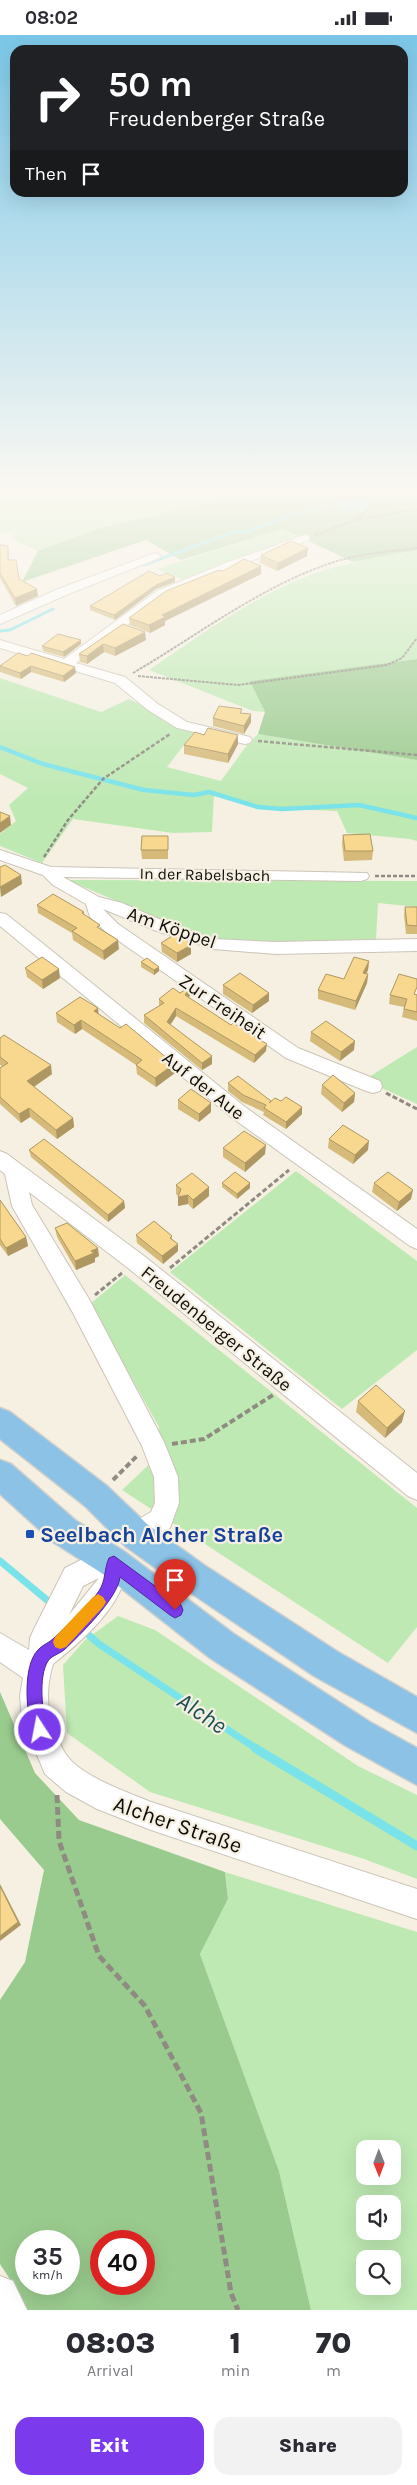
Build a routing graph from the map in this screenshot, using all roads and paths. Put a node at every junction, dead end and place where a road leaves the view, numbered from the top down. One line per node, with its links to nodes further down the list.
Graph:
1 (57, 594): 4 (street)
2 (160, 594): 7 (street)
3 (264, 594): 5 (path)
4 (0, 620)
5 (417, 638)
6 (0, 644): 7 (street)
7 (67, 663): 8 (street)
8 (182, 725): 9 (street); 12 (path)
9 (245, 740): 10 (path)
10 (417, 755)
11 (1, 858): 12 (street, Am Köppel)
12 (43, 870): 13 (street, In der Rabelsbach); 15 (street, Am Köppel)
13 (360, 876): 14 (path)
14 (417, 876)
15 (93, 901): 17 (street, Am Köppel); 18 (street, Zur Freiheit)
16 (0, 918): 20 (street, Auf der Aue)
17 (417, 945)
18 (372, 1086): 19 (path)
19 (417, 1109)
20 (303, 1159): 22 (street, Auf der Aue); 24 (path)
21 (7, 1166): 23 (street, Freudenberger Straße); 25 (street, Freudenberger Straße)
22 (417, 1239)
23 (136, 1262): 24 (street, Freudenberger Straße); 25 (path)
24 (156, 1279): 26 (street, Freudenberger Straße)
25 (81, 1306): 28 (street, Freudenberger Straße)
26 (288, 1385): 28 (path); 30 (street, Freudenberger Straße)
27 (0, 1421): 31 (main road)
28 (153, 1444): 31 (path); 32 (street, Freudenberger Straße)
29 (0, 1474): 33 (main road)
30 (417, 1488)
31 (96, 1496): 32 (main road)
32 (136, 1535): 33 (main road); 36 (main road)
33 (114, 1563): 35 (street); 35 (street, Alcher Straße); 38 (main road)
34 (0, 1646): 35 (street)
35 (45, 1653): 37 (street, Alcher Straße)
36 (417, 1716)
37 (55, 1764): 39 (street, Alcher Straße); 42 (path)
38 (417, 1767)
39 (417, 1904)
40 (0, 2294): 41 (street)
41 (10, 2310)
42 (238, 2310)

